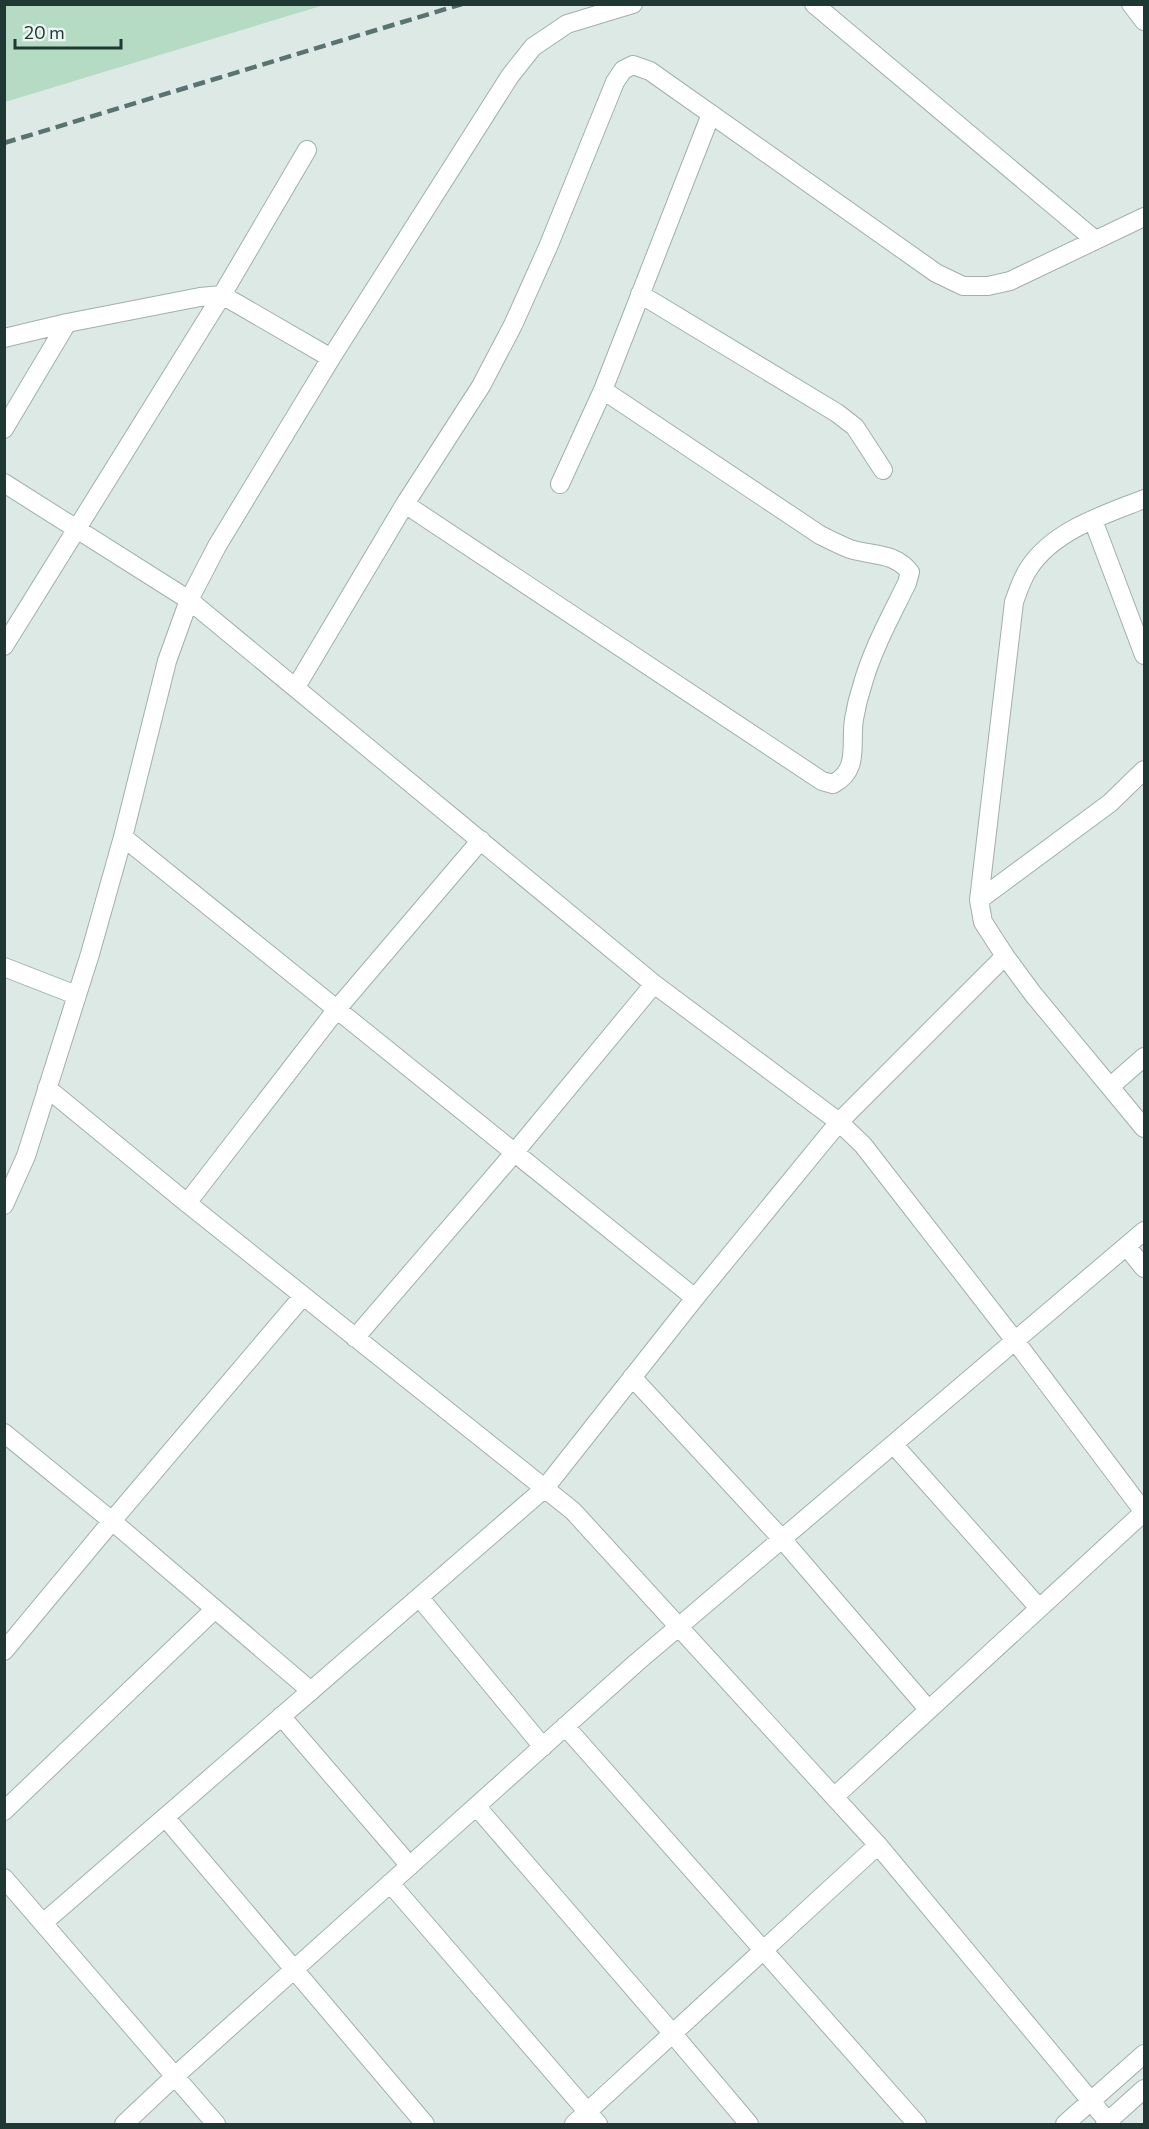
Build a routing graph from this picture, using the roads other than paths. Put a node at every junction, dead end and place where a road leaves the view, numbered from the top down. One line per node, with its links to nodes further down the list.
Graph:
1 (633, 4): 13 (street)
2 (814, 4): 8 (street)
3 (1131, 4): 4 (street)
4 (1144, 21)
5 (711, 114): 8 (street); 9 (street); 20 (street)
6 (307, 150): 10 (street)
7 (1144, 217): 8 (street)
8 (1095, 240)
9 (640, 294): 14 (street); 16 (street)
10 (222, 295): 11 (street); 13 (street); 22 (street)
11 (67, 323): 12 (street); 15 (street)
12 (4, 338)
13 (331, 358): 23 (street)
14 (603, 390): 18 (street); 20 (street)
15 (4, 429)
16 (884, 470)
17 (4, 483): 22 (street)
18 (560, 484)
19 (1144, 499): 21 (street)
20 (405, 504): 26 (street)
21 (1093, 520): 25 (street); 30 (street)
22 (77, 530): 23 (street); 24 (street)
23 (189, 600): 26 (street); 28 (street)
24 (4, 646)
25 (1144, 654)
26 (296, 687): 29 (street)
27 (1144, 770): 30 (street)
28 (123, 837): 34 (street); 35 (street)
29 (481, 840): 33 (street); 35 (street)
30 (979, 900): 31 (street)
31 (1005, 956): 37 (street); 39 (street)
32 (4, 967): 34 (street)
33 (654, 984): 39 (street); 41 (street)
34 (76, 995): 38 (street)
35 (337, 1009): 41 (street); 42 (street)
36 (1144, 1057): 37 (street)
37 (1111, 1086): 40 (street)
38 (47, 1088): 42 (street); 43 (street)
39 (839, 1122): 48 (street); 50 (street)
40 (1144, 1128)
41 (514, 1152): 48 (street); 49 (street)
42 (187, 1203): 47 (street)
43 (4, 1205)
44 (1144, 1231): 45 (street)
45 (1126, 1247): 46 (street); 50 (street)
46 (1144, 1268)
47 (303, 1296): 49 (street); 55 (street)
48 (695, 1298): 51 (street)
49 (356, 1338): 54 (street)
50 (1016, 1342): 53 (street); 58 (street)
51 (633, 1377): 54 (street); 56 (street)
52 (4, 1433): 55 (street)
53 (894, 1445): 56 (street); 58 (street)
54 (544, 1488): 57 (street); 60 (street)
55 (112, 1521): 59 (street); 61 (street)
56 (782, 1539): 60 (street); 63 (street)
57 (419, 1597): 62 (street); 66 (street)
58 (1039, 1608): 63 (street)
59 (214, 1609): 62 (street); 69 (street)
60 (679, 1627): 65 (street); 67 (street)
61 (4, 1651)
62 (311, 1691): 64 (street)
63 (928, 1709): 67 (street)
64 (281, 1716): 70 (street); 72 (street)
65 (566, 1726): 66 (street); 76 (street)
66 (543, 1747): 68 (street)
67 (834, 1797): 71 (street)
68 (476, 1806): 72 (street); 78 (street)
69 (4, 1811)
70 (165, 1817): 75 (street); 77 (street)
71 (878, 1845): 76 (street); 82 (street)
72 (410, 1866): 74 (street)
73 (4, 1878): 75 (street)
74 (390, 1883): 77 (street); 83 (street)
75 (43, 1923): 80 (street)
76 (765, 1950): 78 (street); 89 (street)
77 (294, 1970): 80 (street); 86 (street)
78 (673, 2034): 83 (street); 88 (street)
79 (1144, 2054): 82 (street)
80 (174, 2077): 84 (street); 85 (street)
81 (1144, 2089): 91 (street)
82 (1090, 2102): 90 (street); 91 (street)
83 (593, 2118): 87 (street)
84 (124, 2124)
85 (216, 2124)
86 (425, 2124)
87 (574, 2124)
88 (749, 2124)
89 (918, 2124)
90 (1065, 2124)
91 (1108, 2124)

